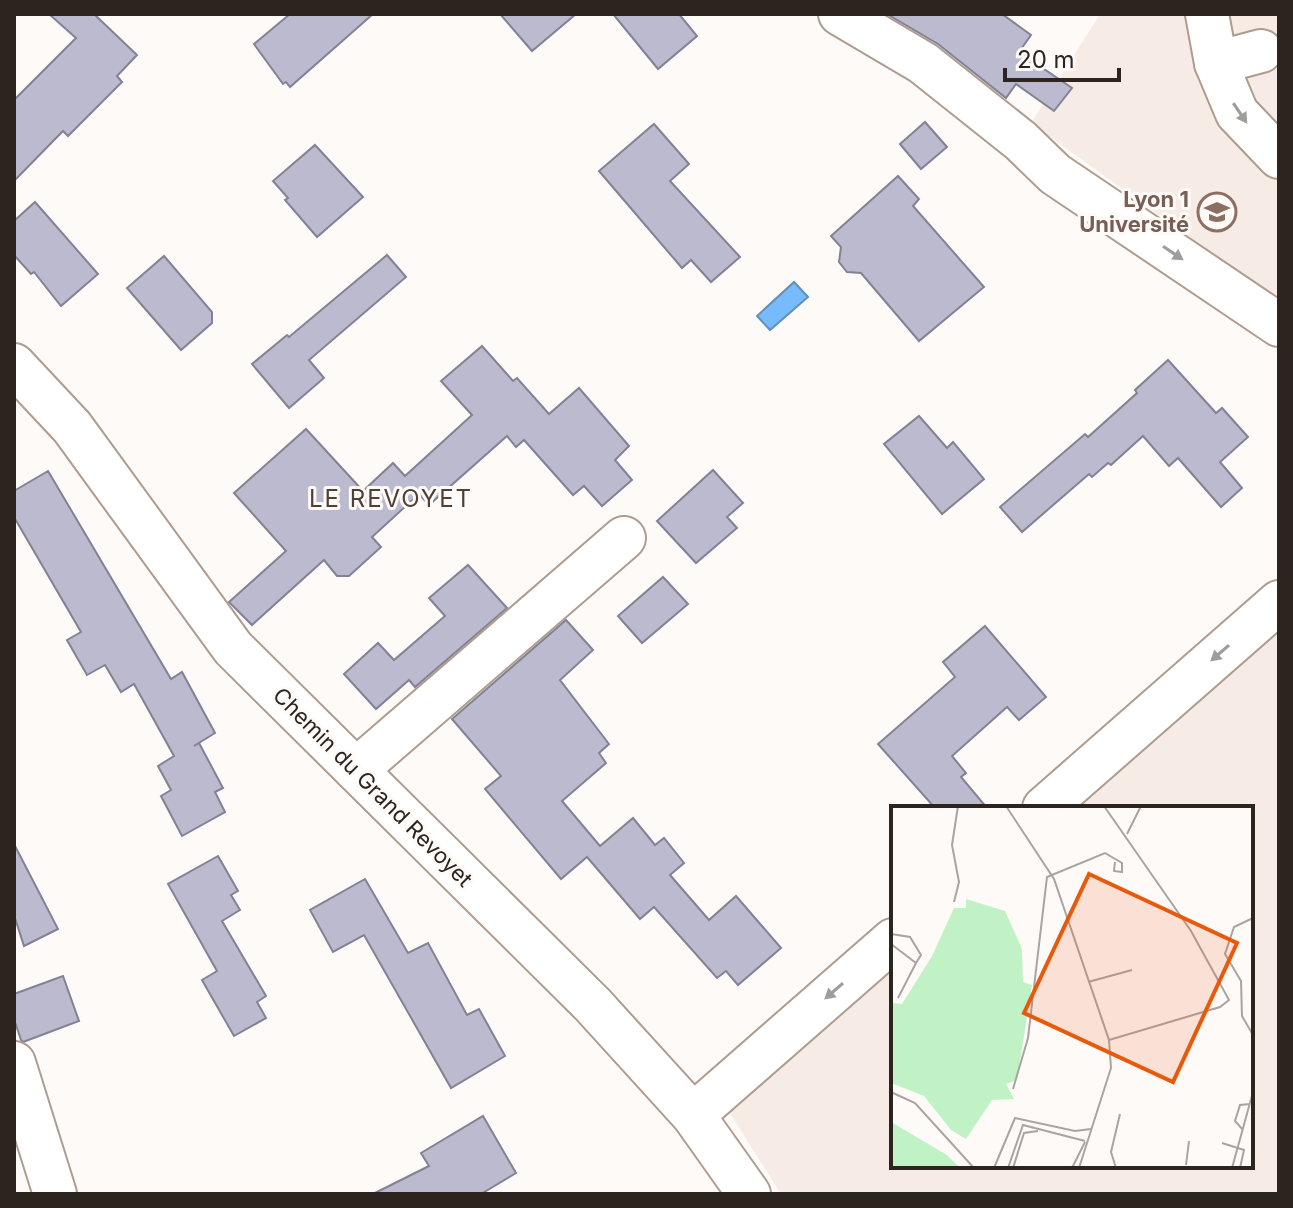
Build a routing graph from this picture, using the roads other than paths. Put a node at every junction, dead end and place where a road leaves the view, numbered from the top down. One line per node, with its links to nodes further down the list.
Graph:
1 (840, 14): 6 (street, one-way to 6)
2 (1207, 14): 4 (street)
3 (1261, 51): 4 (street)
4 (1216, 63): 5 (street, one-way to 5)
5 (1279, 157)
6 (1279, 325)
7 (14, 365): 10 (street, Chemin du Grand Revoyet)
8 (624, 538): 10 (street)
9 (1279, 602): 11 (street, one-way to 11)
10 (356, 770): 14 (street, Chemin du Grand Revoyet)
11 (1046, 806)
12 (891, 942): 14 (street, one-way to 14)
13 (14, 1063): 15 (street)
14 (693, 1115): 16 (street, Chemin du Grand Revoyet)
15 (55, 1194)
16 (749, 1194)

